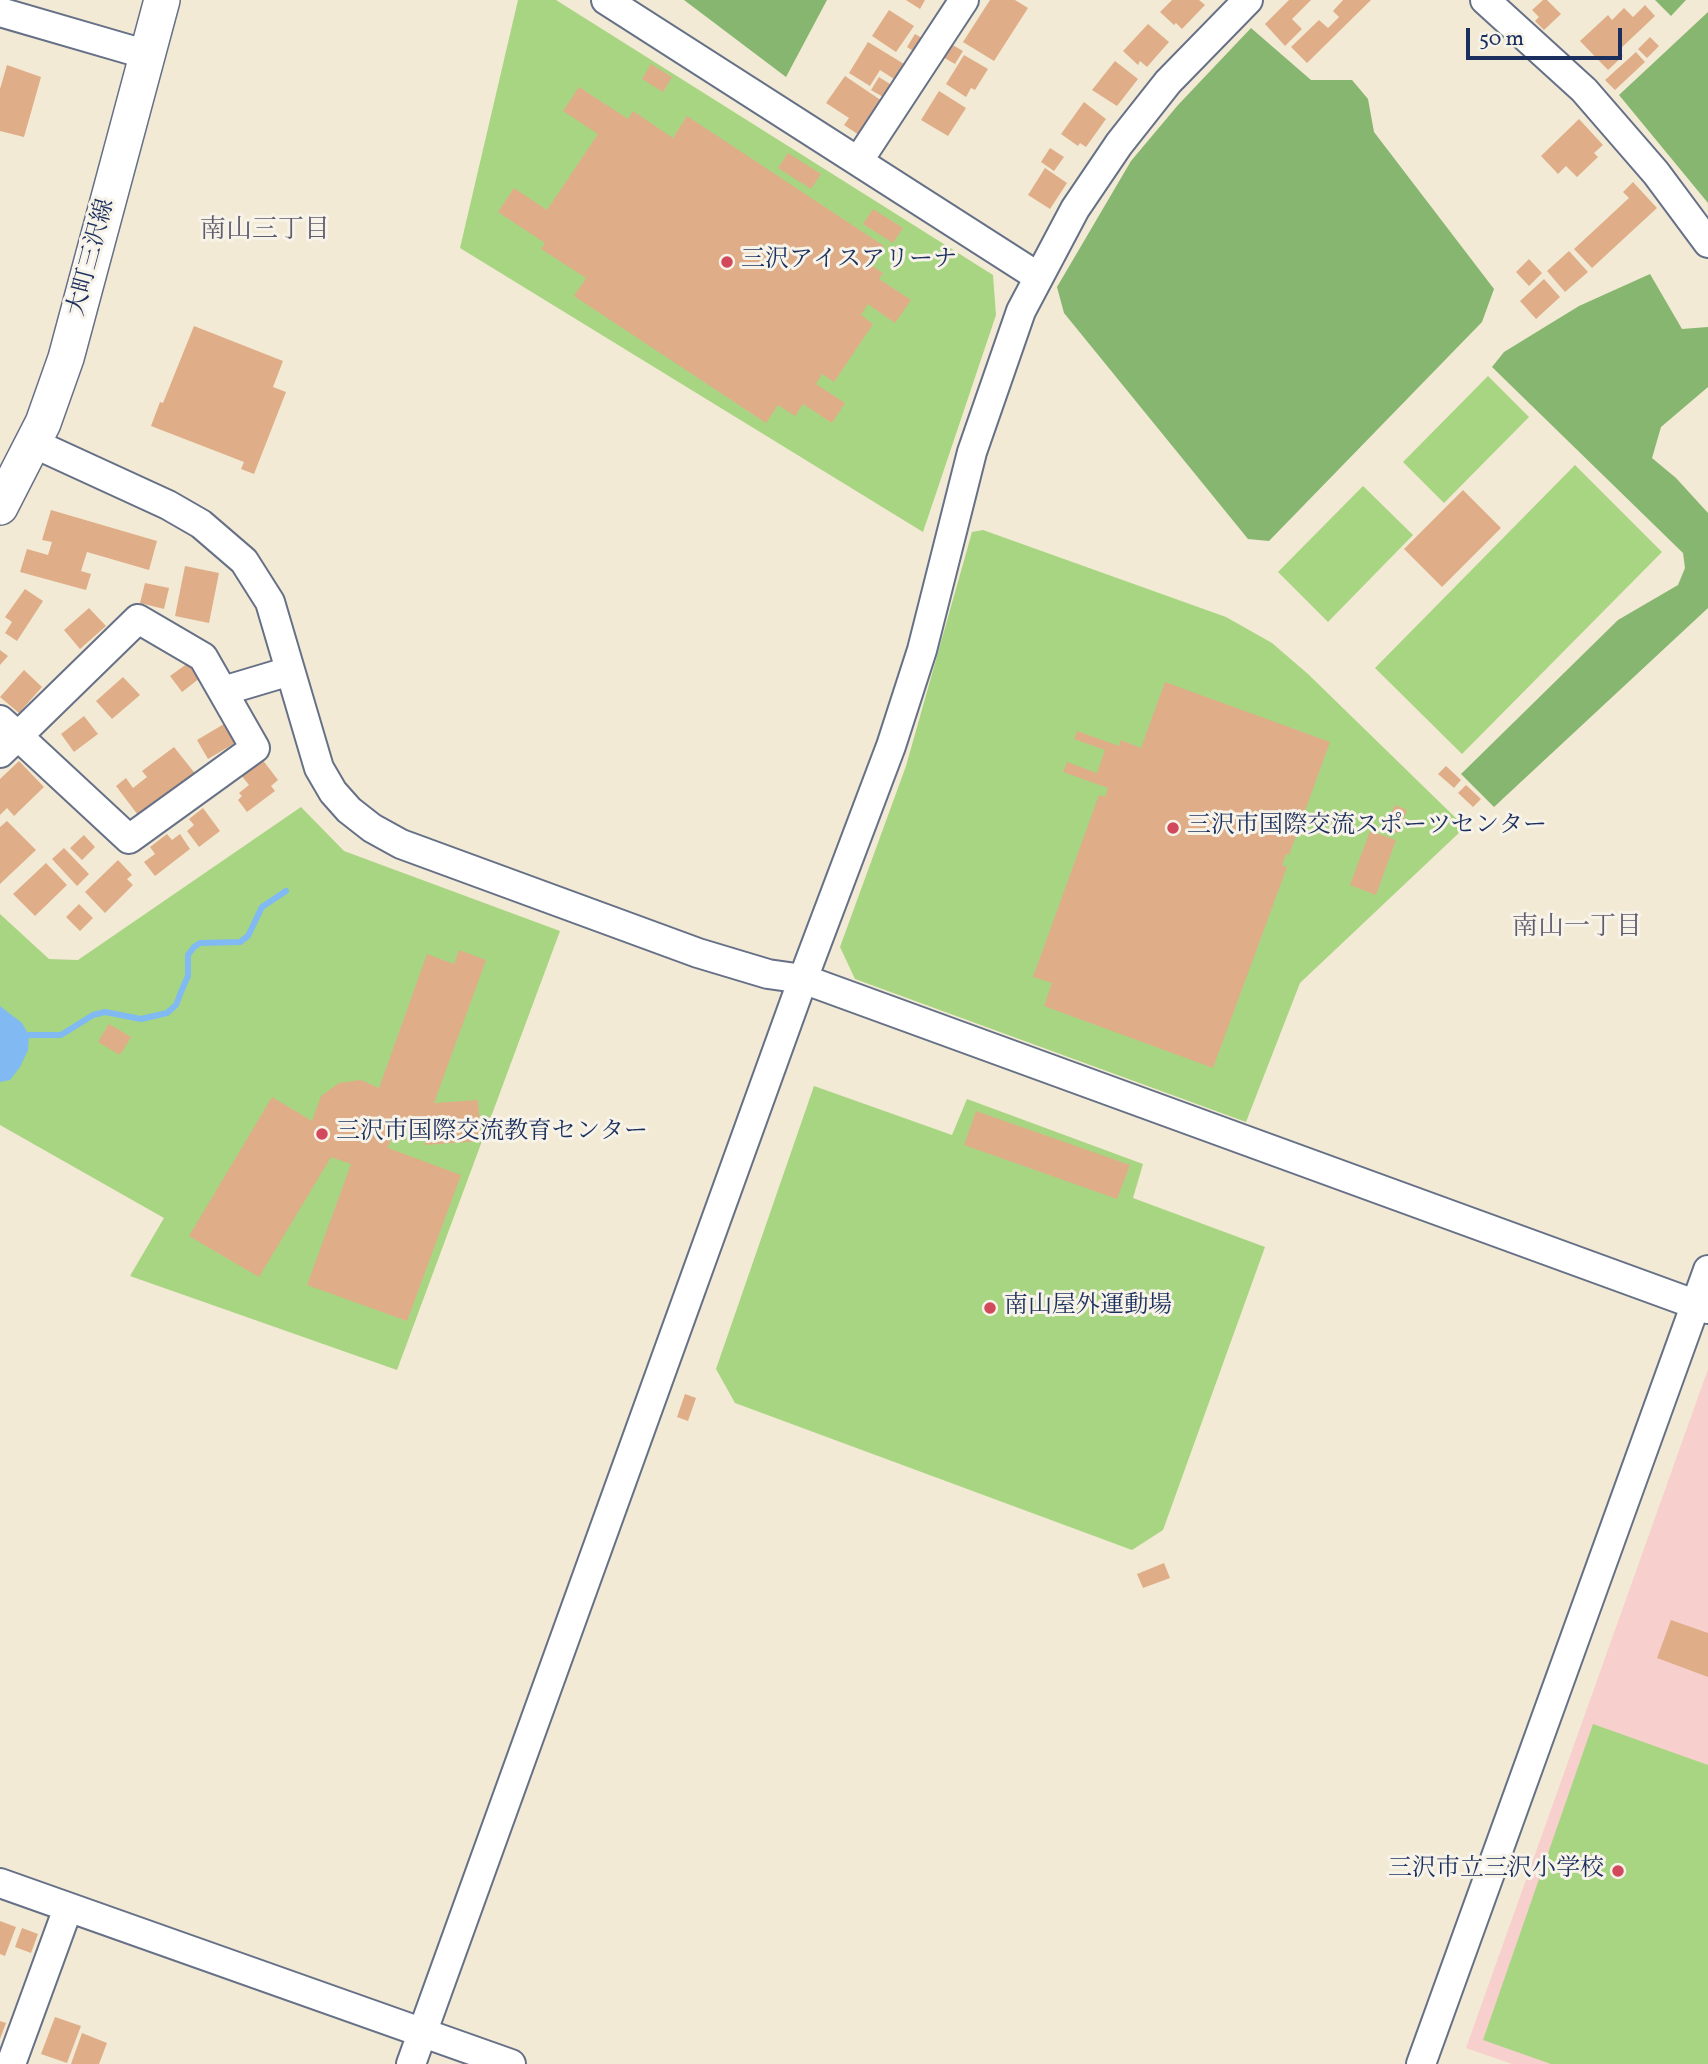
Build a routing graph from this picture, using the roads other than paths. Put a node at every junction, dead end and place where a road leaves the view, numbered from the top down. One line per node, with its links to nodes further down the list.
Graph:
1 (162, 0): 7 (main road, 大町三沢線)
2 (606, 0): 8 (street)
3 (964, 0): 8 (street)
4 (1248, 0): 10 (street)
5 (1485, 0): 9 (street)
6 (0, 12): 7 (street)
7 (148, 55): 11 (main road, 大町三沢線)
8 (859, 160): 10 (street)
9 (1708, 243)
10 (1037, 276): 16 (street)
11 (33, 443): 12 (main road, 大町三沢線); 13 (street)
12 (0, 507)
13 (290, 671): 14 (street); 16 (street)
14 (223, 691): 15 (street); 15 (street)
15 (6, 736)
16 (803, 979): 18 (street); 21 (street)
17 (1708, 1270): 18 (street)
18 (1702, 1307): 25 (street)
19 (0, 1883): 20 (street)
20 (68, 1908): 21 (street); 22 (street)
21 (422, 2032): 23 (street); 24 (street)
22 (11, 2064)
23 (411, 2064)
24 (511, 2064)
25 (1420, 2064)

